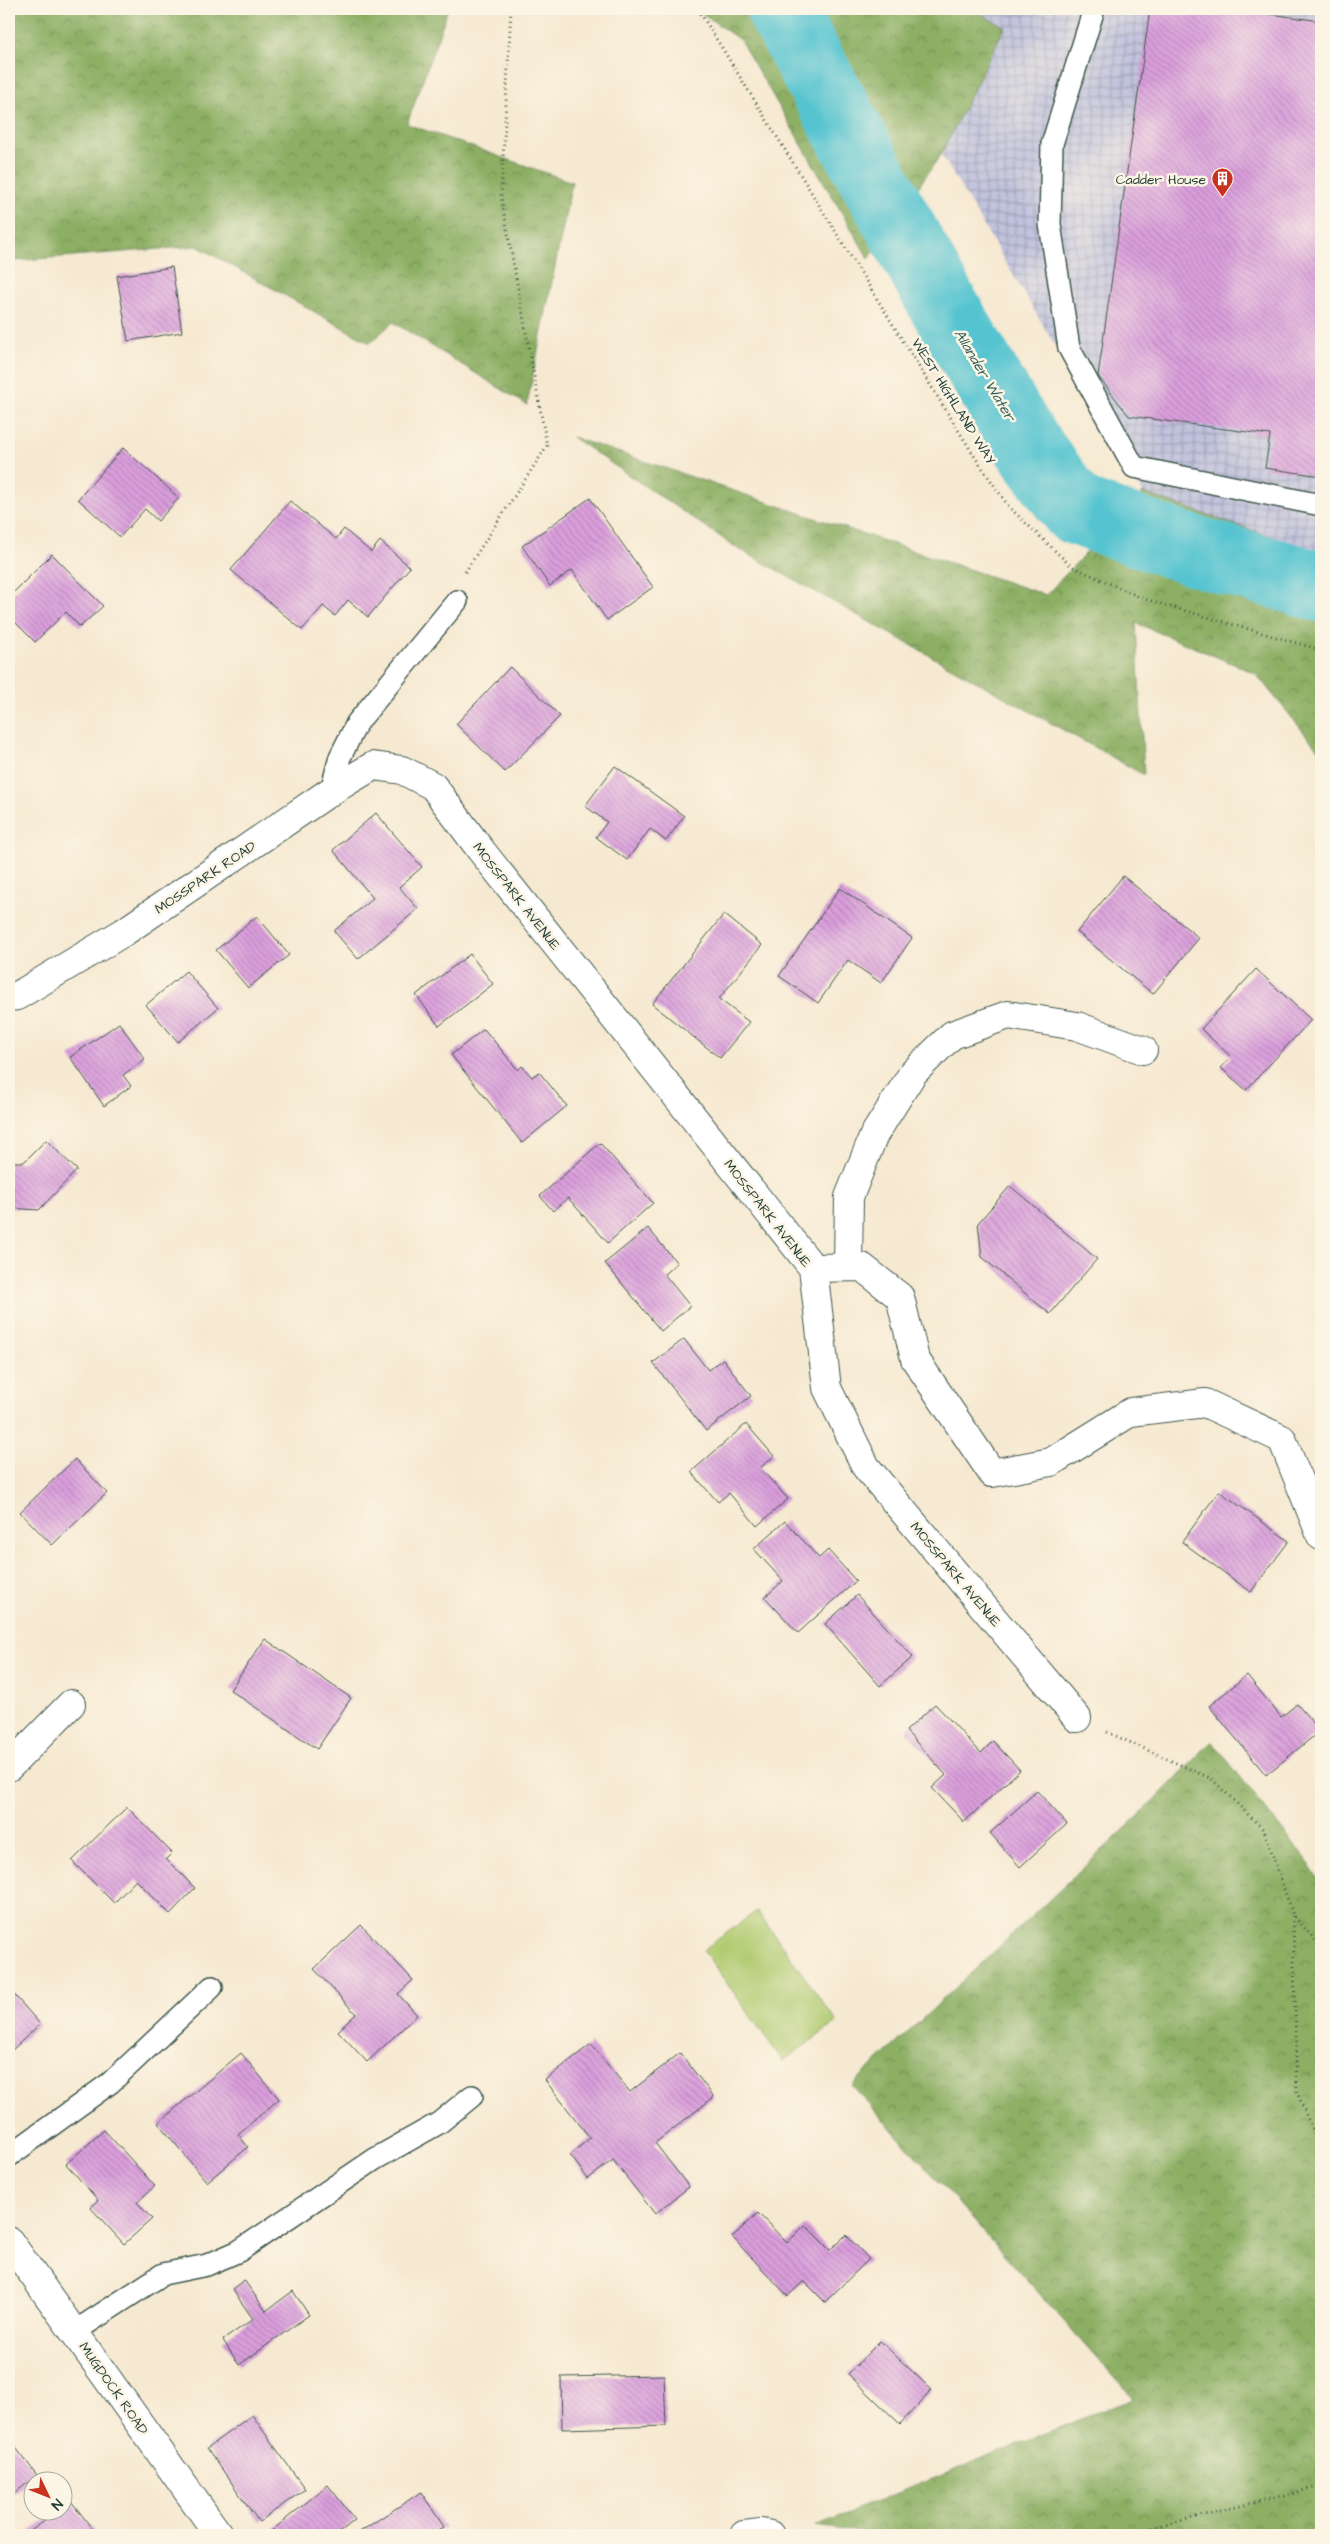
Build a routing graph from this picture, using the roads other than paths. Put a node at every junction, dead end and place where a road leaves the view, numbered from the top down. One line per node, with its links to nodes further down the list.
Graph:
1 (1094, 9): 2 (lane)
2 (1321, 505)
3 (457, 601): 5 (lane)
4 (402, 770): 5 (street, MOSSPARK ROAD); 8 (street, MOSSPARK AVENUE)
5 (331, 791): 6 (street, MOSSPARK ROAD)
6 (9, 997)
7 (1143, 1050): 9 (street)
8 (813, 1268): 9 (street); 12 (street, MOSSPARK AVENUE)
9 (848, 1268): 10 (street)
10 (1321, 1536)
11 (71, 1704): 13 (street)
12 (1077, 1718)
13 (9, 1767)
14 (212, 1987): 16 (lane)
15 (472, 2096): 18 (lane)
16 (9, 2156)
17 (9, 2241): 18 (street, MUGDOCK ROAD)
18 (74, 2332): 19 (street, MUGDOCK ROAD)
19 (219, 2535)
20 (744, 2535): 21 (street)
21 (770, 2535)

